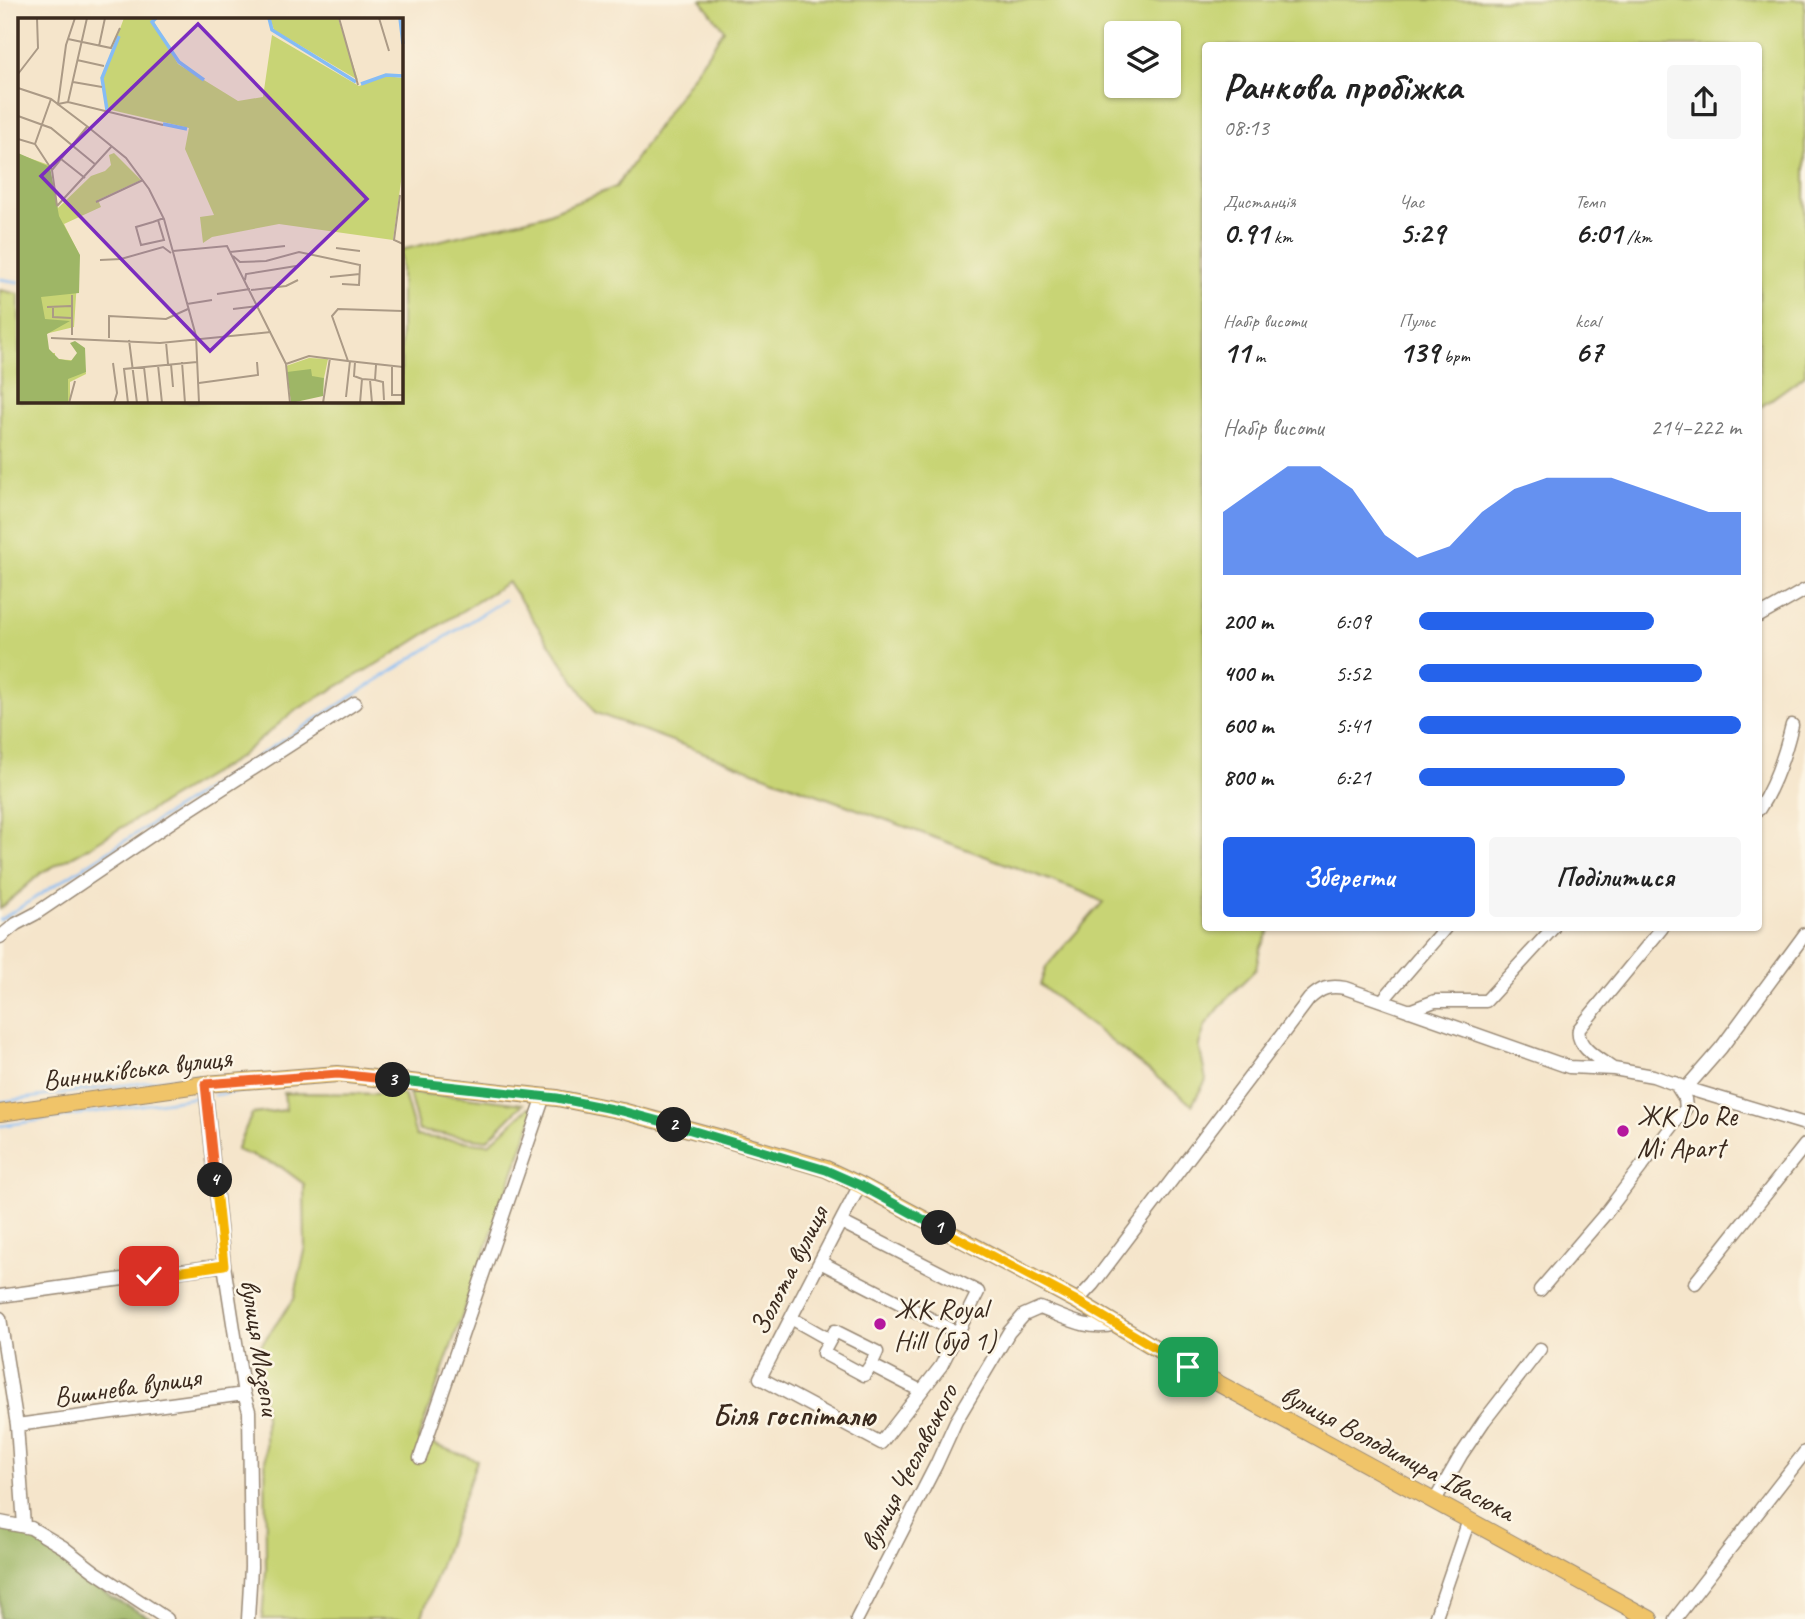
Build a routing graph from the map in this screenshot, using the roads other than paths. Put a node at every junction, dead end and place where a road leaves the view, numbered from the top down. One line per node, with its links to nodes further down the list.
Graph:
1 (1805, 590): 2 (street)
2 (1762, 614)
3 (355, 704): 10 (street)
4 (1792, 724): 5 (street)
5 (1762, 803)
6 (1443, 931): 11 (street)
7 (1550, 931): 12 (street)
8 (1660, 931): 13 (street)
9 (1805, 934): 15 (street)
10 (0, 937)
11 (1382, 1001): 12 (street); 27 (street)
12 (1409, 1011): 13 (street)
13 (1614, 1069): 15 (street)
14 (205, 1084): 16 (main road, Винниківська вулиця); 17 (main road, Винниківська вулиця); 23 (street, вулиця Мазепи)
15 (1680, 1085): 18 (street); 25 (street)
16 (544, 1096): 20 (main road, Винниківська вулиця); 39 (street)
17 (0, 1113)
18 (1805, 1124)
19 (1805, 1145): 24 (street)
20 (860, 1185): 21 (street, Золота вулиця); 27 (main road, Винниківська вулиця)
21 (841, 1222): 22 (street, Золота вулиця); 31 (street)
22 (820, 1262): 29 (street, Золота вулиця); 31 (street)
23 (224, 1265): 26 (street); 36 (street, вулиця Мазепи)
24 (1695, 1283)
25 (1540, 1290)
26 (0, 1296)
27 (1077, 1301): 30 (main road, вулиця Володимира Івасюка)
28 (0, 1318): 37 (street)
29 (791, 1318): 32 (street); 35 (street, Золота вулиця)
30 (1118, 1326): 40 (main road, вулиця Володимира Івасюка); 46 (street, вулиця Чеславського)
31 (958, 1333): 35 (street)
32 (830, 1340): 34 (street); 34 (street)
33 (1540, 1349): 40 (street)
34 (870, 1365): 35 (street)
35 (921, 1391)
36 (244, 1394): 37 (street, Вишнева вулиця); 45 (street, вулиця Мазепи)
37 (17, 1425): 43 (street)
38 (1805, 1452): 49 (street)
39 (420, 1458)
40 (1434, 1502): 41 (main road, вулиця Володимира Івасюка)
41 (1469, 1520): 47 (street); 48 (main road, вулиця Володимира Івасюка)
42 (0, 1522): 43 (street)
43 (24, 1526): 44 (street)
44 (167, 1619)
45 (248, 1619)
46 (857, 1619)
47 (1435, 1619)
48 (1650, 1619)
49 (1675, 1619)

